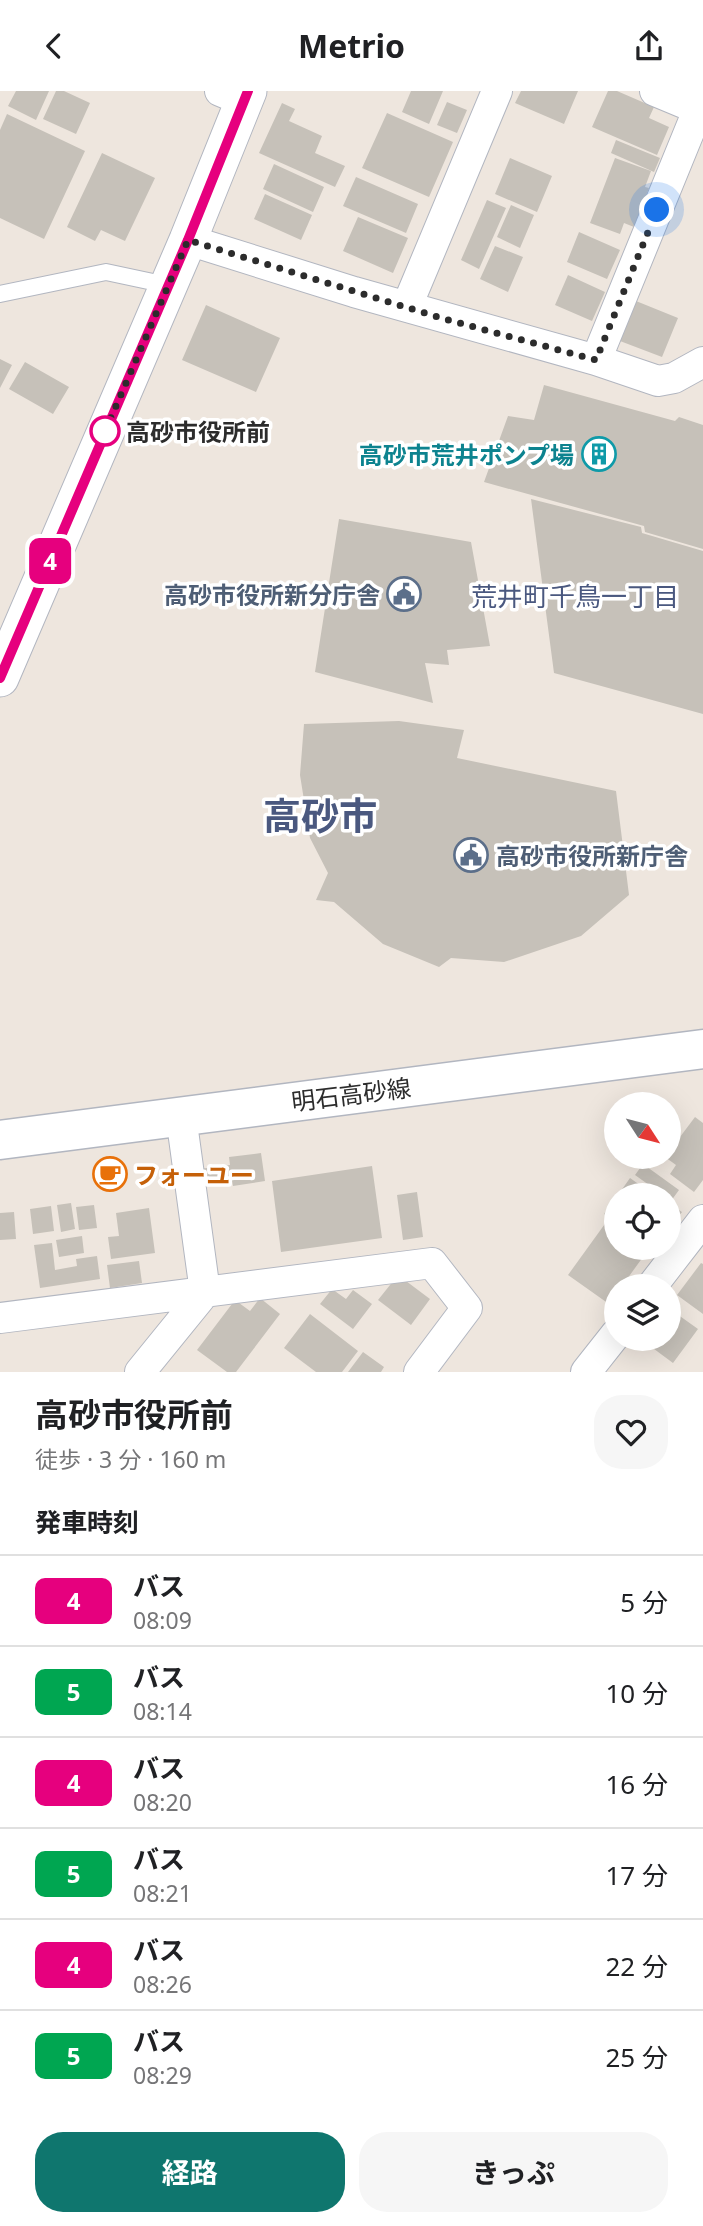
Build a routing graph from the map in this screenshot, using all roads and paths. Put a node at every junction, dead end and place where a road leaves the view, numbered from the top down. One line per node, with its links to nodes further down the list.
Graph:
1 (497, 91): 8 (street)
2 (655, 91): 4 (street)
3 (237, 94): 5 (street)
4 (701, 106): 9 (street)
5 (188, 240): 6 (street); 8 (street)
6 (167, 285): 7 (lane); 11 (street)
7 (0, 294)
8 (407, 306): 9 (street)
9 (596, 360): 10 (street)
10 (703, 362)
11 (8, 634): 12 (street)
12 (0, 678)
13 (703, 1049): 14 (main road, 明石高砂線)
14 (181, 1116): 15 (main road, 明石高砂線); 18 (street)
15 (0, 1140)
16 (703, 1220): 17 (street)
17 (662, 1274)
18 (205, 1292): 19 (street); 21 (street); 22 (street)
19 (0, 1318)
20 (604, 1349): 23 (street)
21 (140, 1372)
22 (419, 1372)
23 (586, 1372)

